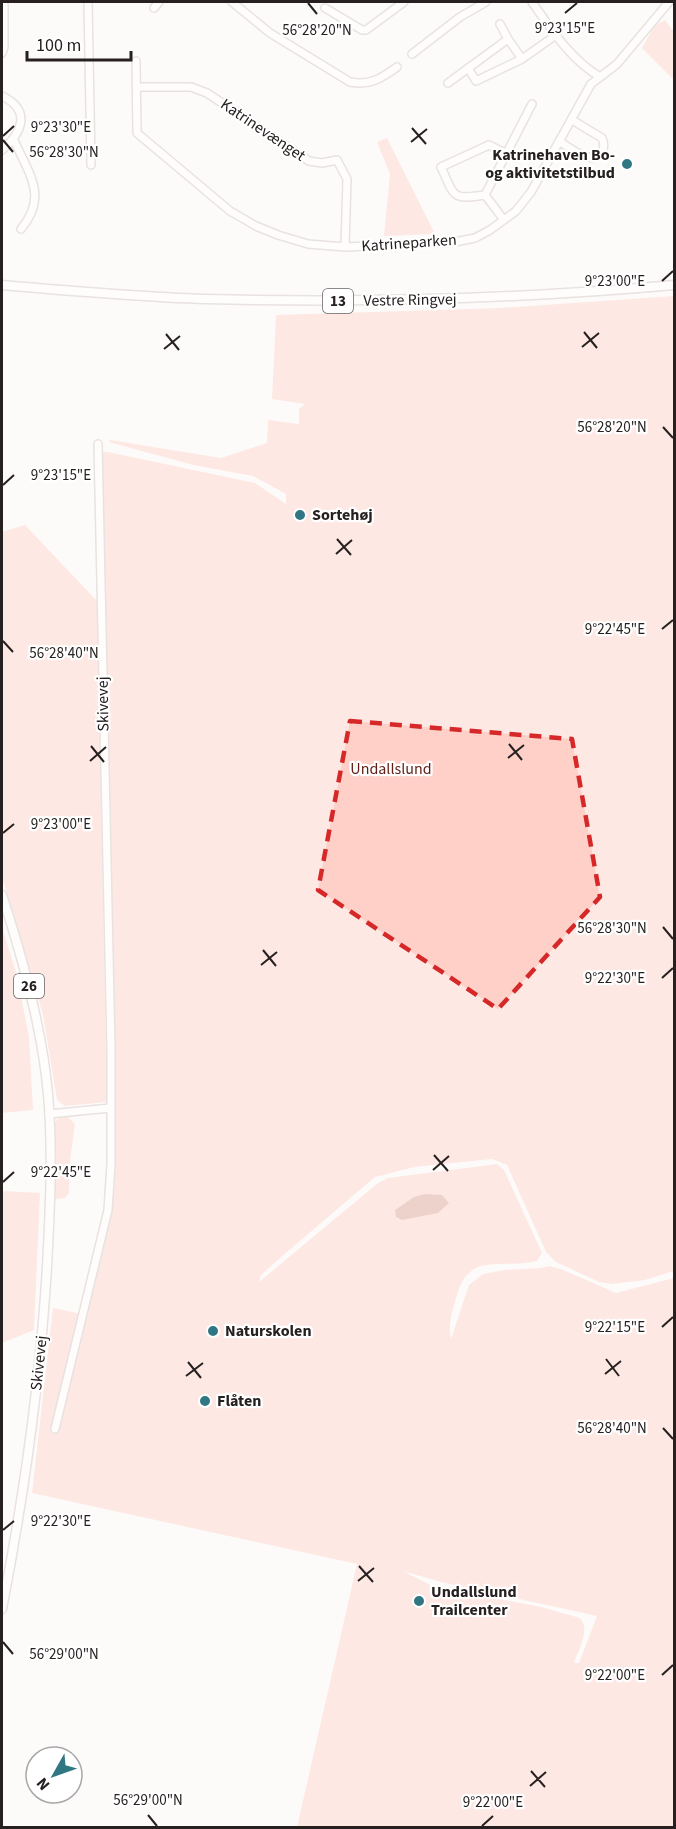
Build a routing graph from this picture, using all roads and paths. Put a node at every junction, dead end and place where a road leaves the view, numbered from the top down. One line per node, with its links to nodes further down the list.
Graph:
1 (4, 2): 13 (street)
2 (88, 2): 29 (street)
3 (232, 2): 17 (street)
4 (404, 2): 9 (street)
5 (486, 2): 14 (street)
6 (532, 2): 11 (street)
7 (670, 2): 8 (street); 19 (street, Katrineparken)
8 (675, 6)
9 (324, 8)
10 (500, 24): 12 (street)
11 (556, 35): 15 (street); 19 (street)
12 (508, 39): 15 (street); 18 (street)
13 (2, 53)
14 (412, 54)
15 (522, 59): 18 (street)
16 (136, 61): 21 (street)
17 (397, 67)
18 (468, 68): 20 (street)
19 (600, 77): 24 (street, Katrineparken)
20 (448, 83)
21 (136, 87): 33 (street); 33 (street, Katrinevænget)
22 (2, 96): 25 (street)
23 (532, 104): 28 (street)
24 (572, 120): 26 (street, Katrineparken); 26 (street)
25 (14, 140): 27 (street); 32 (street)
26 (559, 141): 31 (street, Katrineparken)
27 (2, 150)
28 (505, 153): 30 (street); 30 (street)
29 (91, 165)
30 (485, 195): 31 (street)
31 (504, 220): 33 (street, Katrineparken)
32 (21, 229)
33 (345, 247)
34 (2, 285): 35 (main road, Vestre Ringvej / 13)
35 (675, 285)
36 (98, 444): 38 (street, Skivevej)
37 (2, 895): 39 (main road, Skivevej / 26)
38 (110, 1108): 39 (street); 40 (street, Skivevej)
39 (49, 1114): 41 (main road, Skivevej / 26)
40 (55, 1429)
41 (2, 1609)

